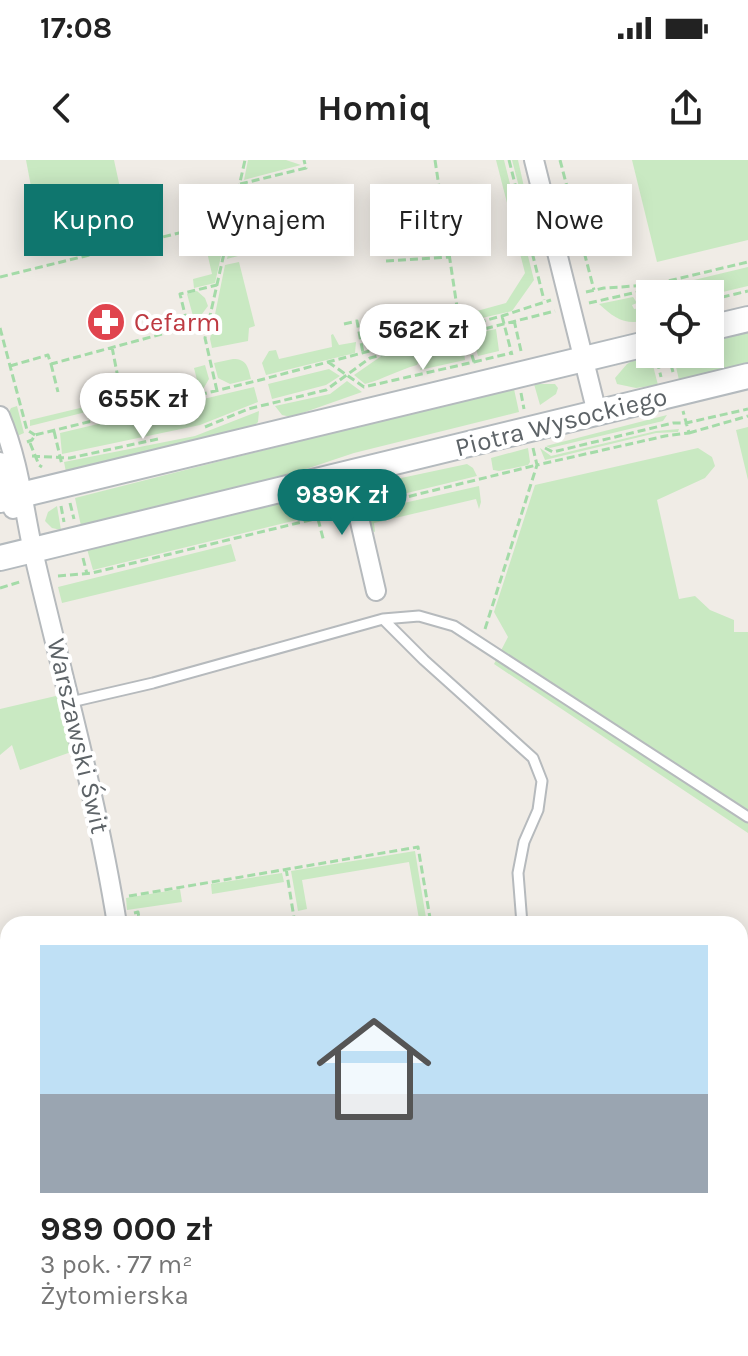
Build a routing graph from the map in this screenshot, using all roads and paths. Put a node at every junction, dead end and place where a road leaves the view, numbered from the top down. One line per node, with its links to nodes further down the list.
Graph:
1 (245, 160): 8 (path)
2 (296, 160): 7 (path)
3 (435, 160): 11 (path)
4 (509, 160): 22 (path)
5 (534, 160): 23 (street)
6 (560, 160): 18 (path)
7 (304, 161): 8 (path)
8 (240, 184)
9 (179, 233): 14 (path)
10 (224, 256): 16 (path)
11 (451, 257): 12 (path); 27 (path)
12 (386, 261)
13 (748, 262): 15 (path)
14 (0, 277)
15 (672, 280)
16 (217, 285): 28 (path); 30 (path)
17 (636, 286): 18 (path)
18 (594, 290): 23 (path)
19 (748, 291): 21 (path)
20 (636, 292): 23 (path)
21 (724, 297)
22 (544, 302): 23 (path); 27 (path)
23 (570, 302): 31 (path); 36 (street)
24 (748, 319): 26 (main road)
25 (344, 324): 34 (path)
26 (724, 325)
27 (462, 326): 31 (path); 34 (path)
28 (188, 327): 30 (path); 33 (path)
29 (0, 328): 40 (path)
30 (206, 331): 44 (path)
31 (466, 332): 38 (path); 41 (path)
32 (636, 346): 36 (main road)
33 (112, 347): 39 (path); 43 (path)
34 (363, 353): 37 (path)
35 (511, 353): 38 (path)
36 (584, 358): 46 (street); 58 (main road)
37 (328, 362): 41 (path); 44 (path)
38 (474, 362): 41 (path)
39 (51, 364): 40 (path); 45 (path)
40 (10, 366): 51 (path)
41 (350, 375): 49 (path)
42 (748, 376): 46 (main road, Piotra Wysockiego)
43 (118, 378)
44 (217, 391): 51 (path)
45 (58, 392)
46 (597, 413): 57 (main road, Piotra Wysockiego)
47 (0, 416): 53 (street)
48 (748, 416): 50 (path)
49 (201, 429)
50 (689, 433)
51 (35, 435): 53 (path)
52 (165, 438): 54 (path)
53 (23, 448): 54 (path); 54 (path); 58 (street)
54 (35, 456): 56 (path)
55 (0, 462): 58 (street)
56 (62, 468)
57 (349, 474): 59 (street); 62 (main road, Piotra Wysockiego)
58 (11, 498): 62 (street, Warszawski Świt)
59 (357, 509): 60 (path); 66 (street); 67 (path)
60 (318, 519): 61 (path); 64 (path)
61 (324, 542)
62 (33, 550): 63 (main road, Piotra Wysockiego); 64 (street, Warszawski Świt)
63 (0, 558)
64 (47, 578): 65 (path); 69 (street, Warszawski Świt)
65 (0, 588)
66 (376, 591)
67 (488, 617)
68 (383, 619): 69 (lane); 70 (lane); 76 (lane)
69 (71, 702): 73 (street, Warszawski Świt)
70 (748, 817)
71 (286, 868): 72 (path); 74 (path); 75 (path)
72 (123, 897)
73 (115, 916)
74 (294, 916)
75 (430, 916)
76 (521, 916)

